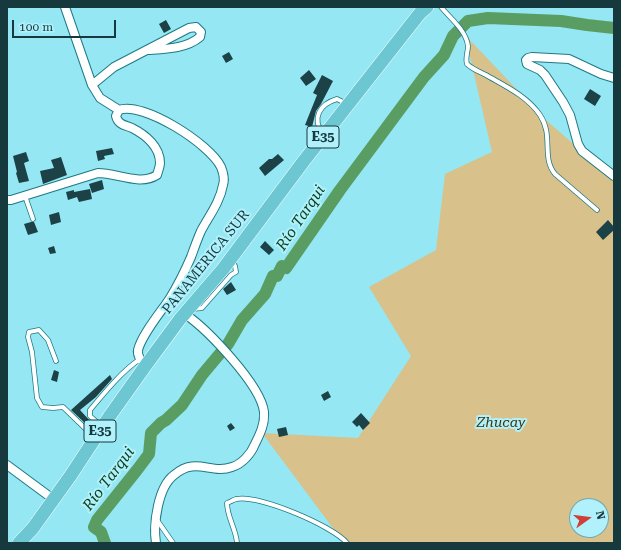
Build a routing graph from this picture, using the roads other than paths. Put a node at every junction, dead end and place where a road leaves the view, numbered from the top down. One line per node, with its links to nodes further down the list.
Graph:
1 (66, 7): 6 (street)
2 (427, 7): 7 (highway, PANAMERICA SUR / E35)
3 (441, 7): 13 (lane)
4 (148, 50): 4 (street); 6 (street)
5 (614, 78): 10 (street)
6 (92, 85): 8 (street)
7 (348, 105): 9 (highway, PANAMERICA SUR / E35); 9 (lane)
8 (119, 110): 11 (street); 17 (street)
9 (324, 136): 15 (highway, PANAMERICA SUR / E35)
10 (614, 176)
11 (25, 196): 12 (street); 14 (lane)
12 (7, 200)
13 (597, 210)
14 (33, 219)
15 (187, 312): 17 (highway, PANAMERICA SUR / E35); 21 (street)
16 (56, 361): 18 (lane)
17 (143, 362): 18 (highway, PANAMERICA SUR / E35); 18 (lane)
18 (99, 433): 20 (highway, PANAMERICA SUR / E35)
19 (7, 465): 20 (street)
20 (53, 499): 22 (highway, PANAMERICA SUR / E35)
21 (156, 518): 23 (street); 24 (lane)
22 (19, 543)
23 (156, 543)
24 (173, 543)
25 (237, 543): 26 (lane)
26 (347, 543)

